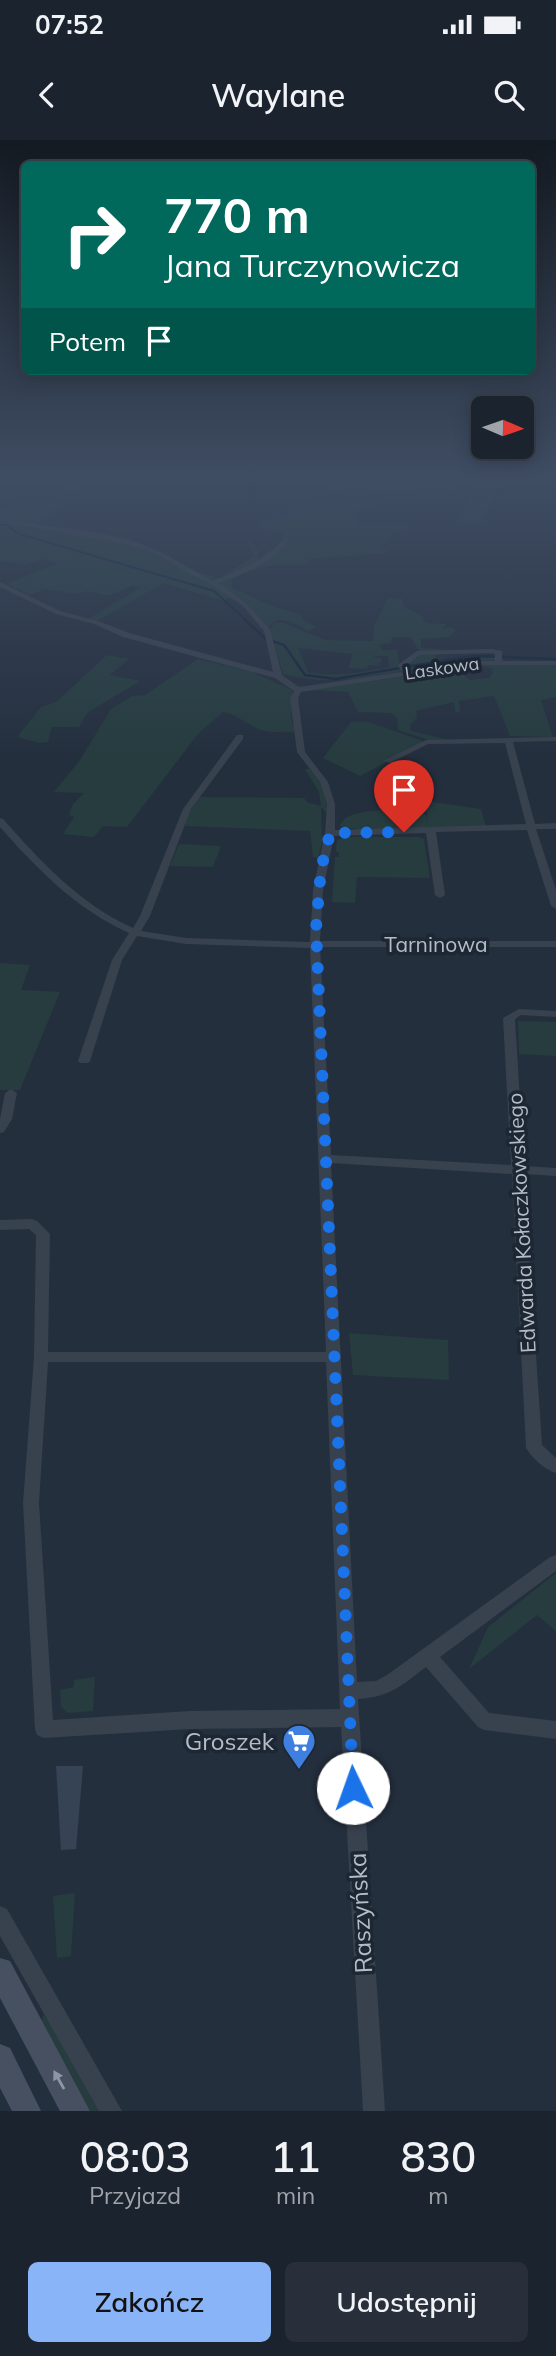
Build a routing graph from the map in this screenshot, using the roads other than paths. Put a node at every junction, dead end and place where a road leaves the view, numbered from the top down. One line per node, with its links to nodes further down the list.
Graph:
1 (187, 571): 3 (street)
2 (240, 571): 3 (street)
3 (213, 583): 5 (street)
4 (0, 584): 9 (street)
5 (269, 639): 9 (street)
6 (498, 659): 7 (street, Laskowa); 8 (street, Laskowa); 8 (street)
7 (556, 663)
8 (407, 673): 11 (street, Laskowa)
9 (278, 676): 10 (street)
10 (289, 681): 11 (street, Laskowa); 12 (street)
11 (329, 684): 12 (street, Laskowa)
12 (298, 690): 21 (street, Raszyńska)
13 (240, 737): 24 (street)
14 (556, 739): 15 (street)
15 (508, 740): 16 (street); 17 (street)
16 (387, 761)
17 (531, 826): 18 (street); 20 (street); 23 (street)
18 (556, 826)
19 (2, 828): 24 (street)
20 (431, 832): 21 (street); 22 (street)
21 (330, 833): 26 (street, Raszyńska)
22 (440, 895)
23 (556, 906)
24 (135, 933): 26 (street); 28 (street)
25 (556, 944): 26 (street, Tarninowa)
26 (315, 946): 31 (street, Raszyńska)
27 (556, 1014): 32 (street, Edwarda Kołaczkowskiego)
28 (85, 1061)
29 (10, 1093): 30 (street)
30 (0, 1129)
31 (326, 1159): 32 (street); 36 (street, Raszyńska)
32 (517, 1169): 33 (street); 37 (street, Edwarda Kołaczkowskiego)
33 (556, 1172)
34 (0, 1225): 35 (street)
35 (41, 1357): 36 (street); 41 (street)
36 (333, 1357): 40 (street, Raszyńska)
37 (556, 1467)
38 (556, 1562): 39 (street)
39 (429, 1657): 40 (street); 42 (street)
40 (348, 1691): 41 (street, Raszyńska)
41 (350, 1718): 51 (street, Raszyńska)
42 (556, 1730)
43 (0, 1916): 45 (street)
44 (0, 1971): 46 (main road)
45 (49, 1992): 46 (street); 50 (street)
46 (25, 2015): 49 (main road, one-way to 46)
47 (0, 2058): 48 (main road)
48 (27, 2111)
49 (76, 2111)
50 (111, 2111)
51 (374, 2111)

